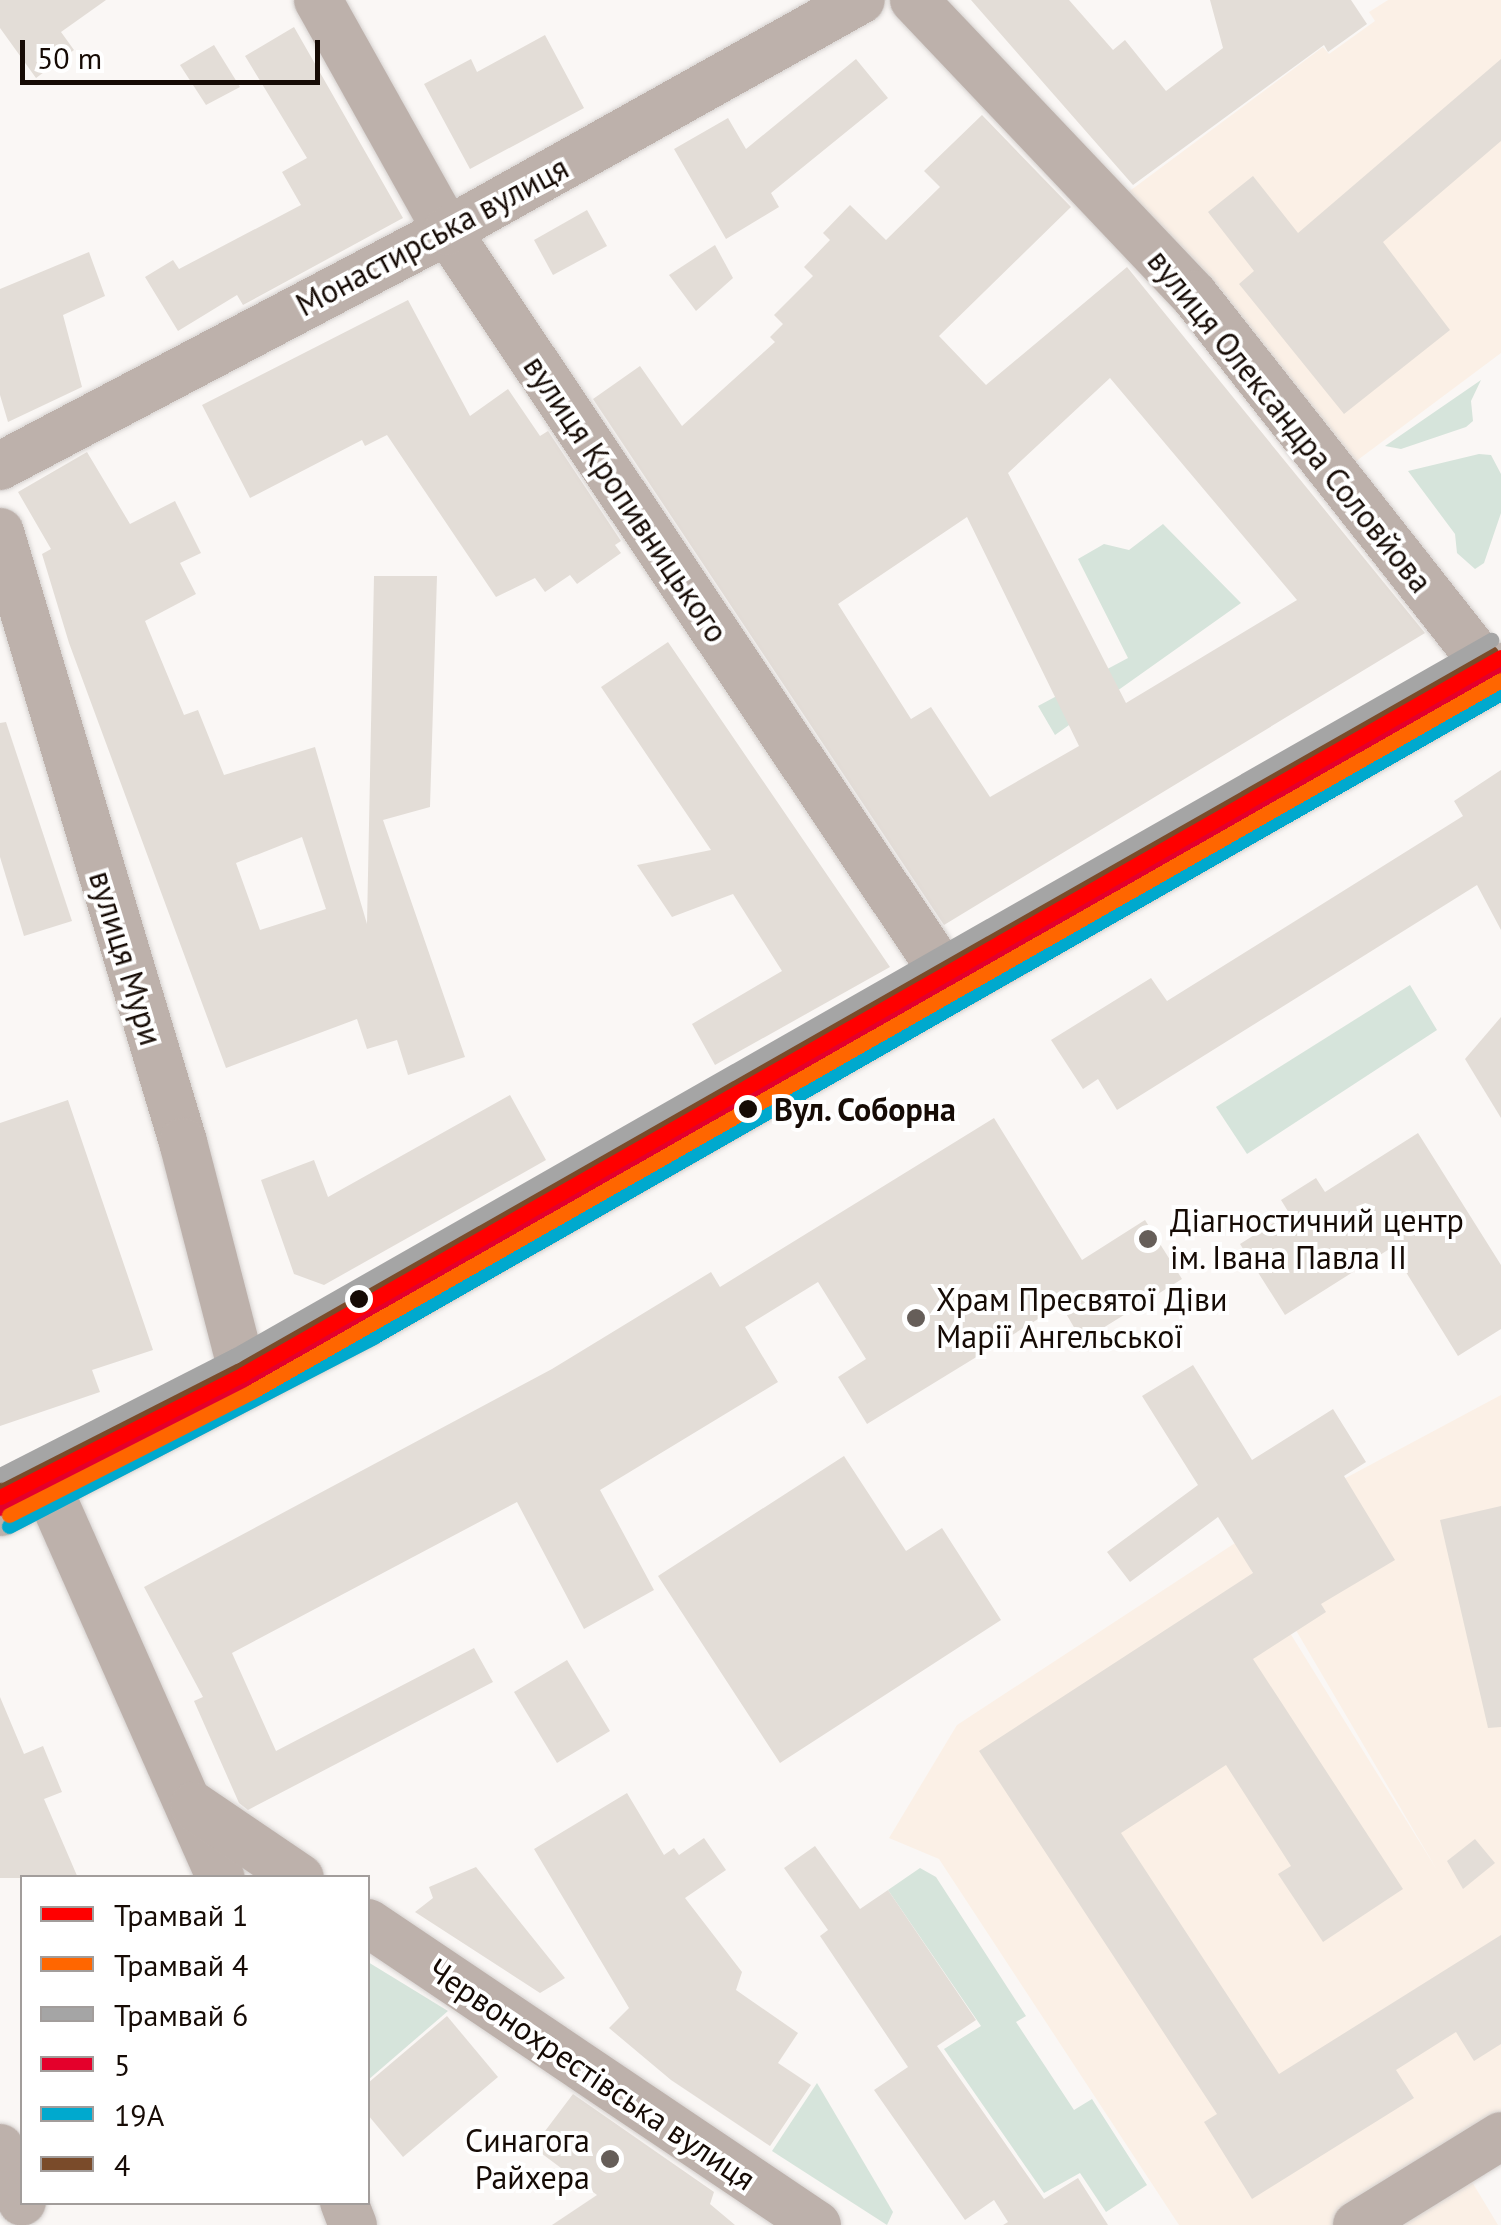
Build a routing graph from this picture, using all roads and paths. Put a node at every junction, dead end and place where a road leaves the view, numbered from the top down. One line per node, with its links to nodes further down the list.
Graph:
1 (318, 0): 4 (street, вулиця Кропивницького)
2 (861, 0): 4 (street, Монастирська вулиця)
3 (914, 0): 7 (street, вулиця Олександра Соловйова)
4 (447, 231): 5 (street, Монастирська вулиця); 8 (street, вулиця Кропивницького)
5 (0, 466)
6 (0, 532): 9 (street, вулиця Мури)
7 (1497, 672): 8 (street)
8 (953, 987): 9 (street)
9 (246, 1385): 10 (street)
10 (23, 1497): 11 (street)
11 (194, 1806): 12 (street); 13 (street)
12 (219, 1875)
13 (296, 1875)
14 (370, 1924): 18 (street, Червонохрестівська вулиця)
15 (1501, 2136): 19 (street)
16 (0, 2148): 17 (street)
17 (20, 2197)
18 (816, 2225)
19 (1357, 2225)

